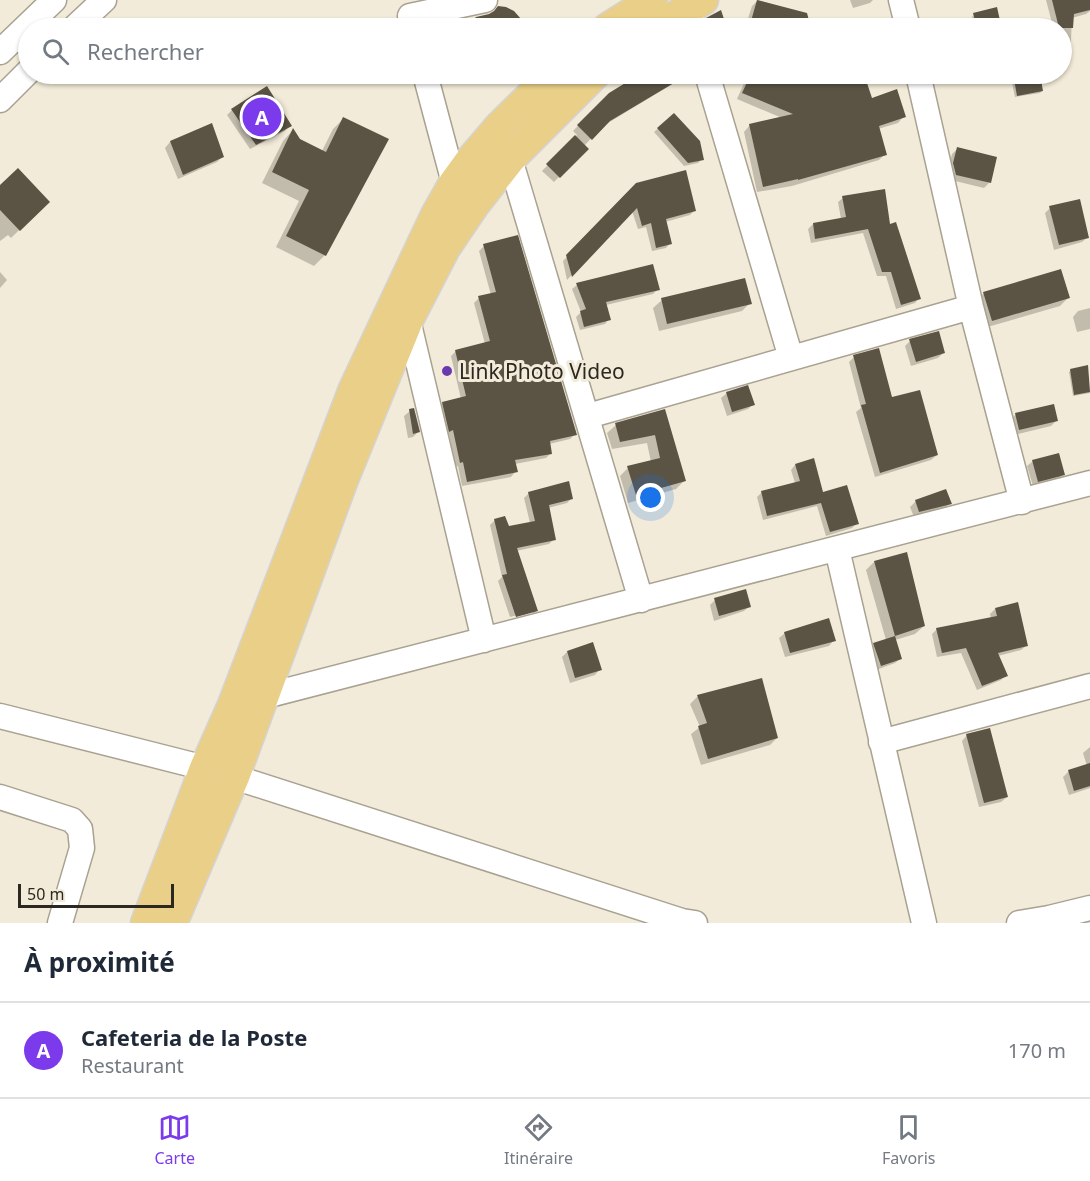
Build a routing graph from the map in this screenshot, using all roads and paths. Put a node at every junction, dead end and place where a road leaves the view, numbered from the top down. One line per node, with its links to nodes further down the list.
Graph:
1 (54, 0): 8 (street)
2 (104, 0): 9 (street)
3 (485, 0): 7 (street)
4 (652, 0): 10 (main road)
5 (902, 0): 12 (street)
6 (695, 12): 11 (main road)
7 (410, 15)
8 (35, 18)
9 (85, 18)
10 (624, 18)
11 (680, 18)
12 (906, 18)
13 (18, 35): 14 (street)
14 (0, 52)
15 (18, 82): 21 (street)
16 (428, 84): 23 (street)
17 (543, 84): 23 (main road)
18 (585, 84): 22 (main road)
19 (710, 84): 26 (street)
20 (920, 84): 24 (street)
21 (0, 100)
22 (510, 159): 25 (main road); 27 (street)
23 (454, 183): 35 (main road)
24 (971, 307): 26 (street); 29 (street)
25 (408, 320): 32 (street); 34 (main road)
26 (791, 358): 27 (street)
27 (588, 416): 31 (street)
28 (1090, 483): 29 (street)
29 (1022, 502): 30 (street)
30 (837, 549): 31 (street); 37 (street)
31 (641, 600): 32 (street)
32 (484, 640): 34 (street)
33 (1090, 686): 37 (street)
34 (265, 697): 35 (street); 39 (main road)
35 (233, 705): 38 (main road)
36 (0, 716): 38 (street)
37 (881, 742): 46 (street)
38 (205, 768): 43 (main road)
39 (234, 777): 44 (main road); 45 (street)
40 (0, 797): 42 (street)
41 (1090, 908): 47 (street)
42 (60, 923)
43 (146, 923)
44 (172, 923)
45 (695, 923)
46 (924, 923)
47 (1019, 923)

